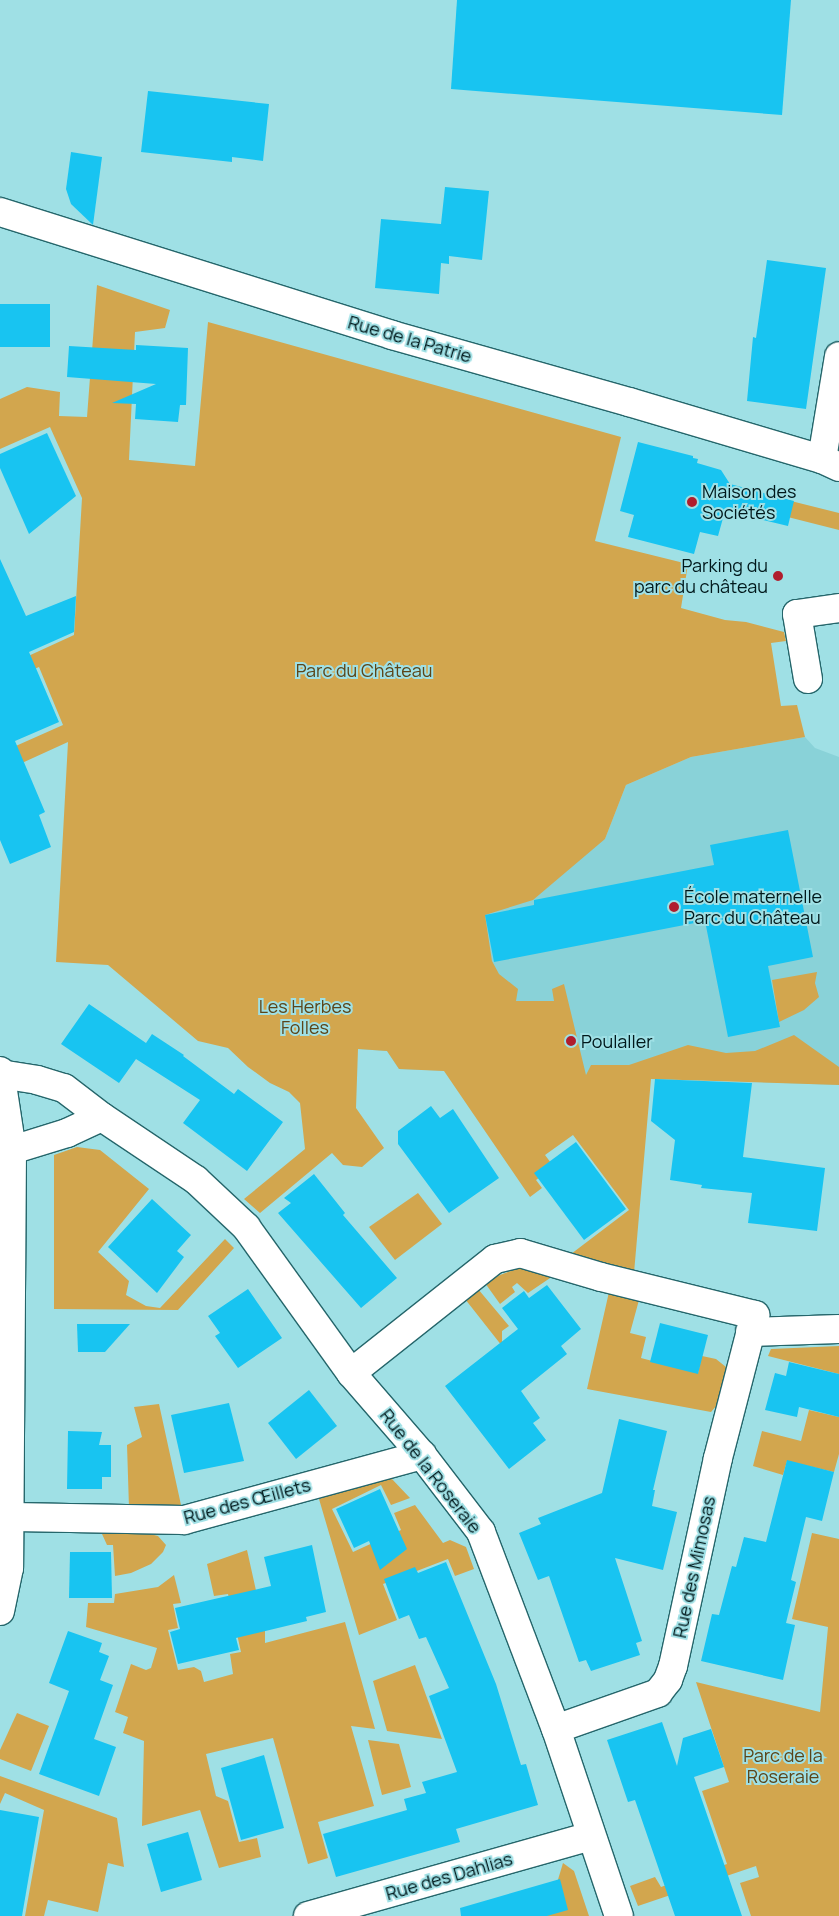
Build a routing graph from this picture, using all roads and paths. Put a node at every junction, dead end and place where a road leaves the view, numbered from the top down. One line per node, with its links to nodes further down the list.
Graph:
1 (0, 212): 3 (street, Rue de la Patrie)
2 (839, 356): 3 (street)
3 (830, 463)
4 (839, 608): 5 (street)
5 (808, 679)
6 (0, 1073): 7 (street, Rue de la Roseraie); 8 (street)
7 (102, 1117): 8 (street); 11 (street, Rue de la Roseraie)
8 (12, 1150): 12 (street)
9 (839, 1329): 10 (street)
10 (750, 1332): 11 (street, Rue des Mimosas); 16 (street, Rue des Mimosas)
11 (351, 1373): 13 (street, Rue de la Roseraie)
12 (5, 1424): 14 (street)
13 (422, 1455): 14 (street, Rue des Œillets); 16 (street, Rue de la Roseraie)
14 (9, 1517): 15 (street)
15 (0, 1611)
16 (556, 1729): 17 (street, Rue de la Roseraie)
17 (590, 1836): 18 (street, Rue des Dahlias); 19 (street, Rue de la Roseraie)
18 (308, 1916)
19 (619, 1916)

